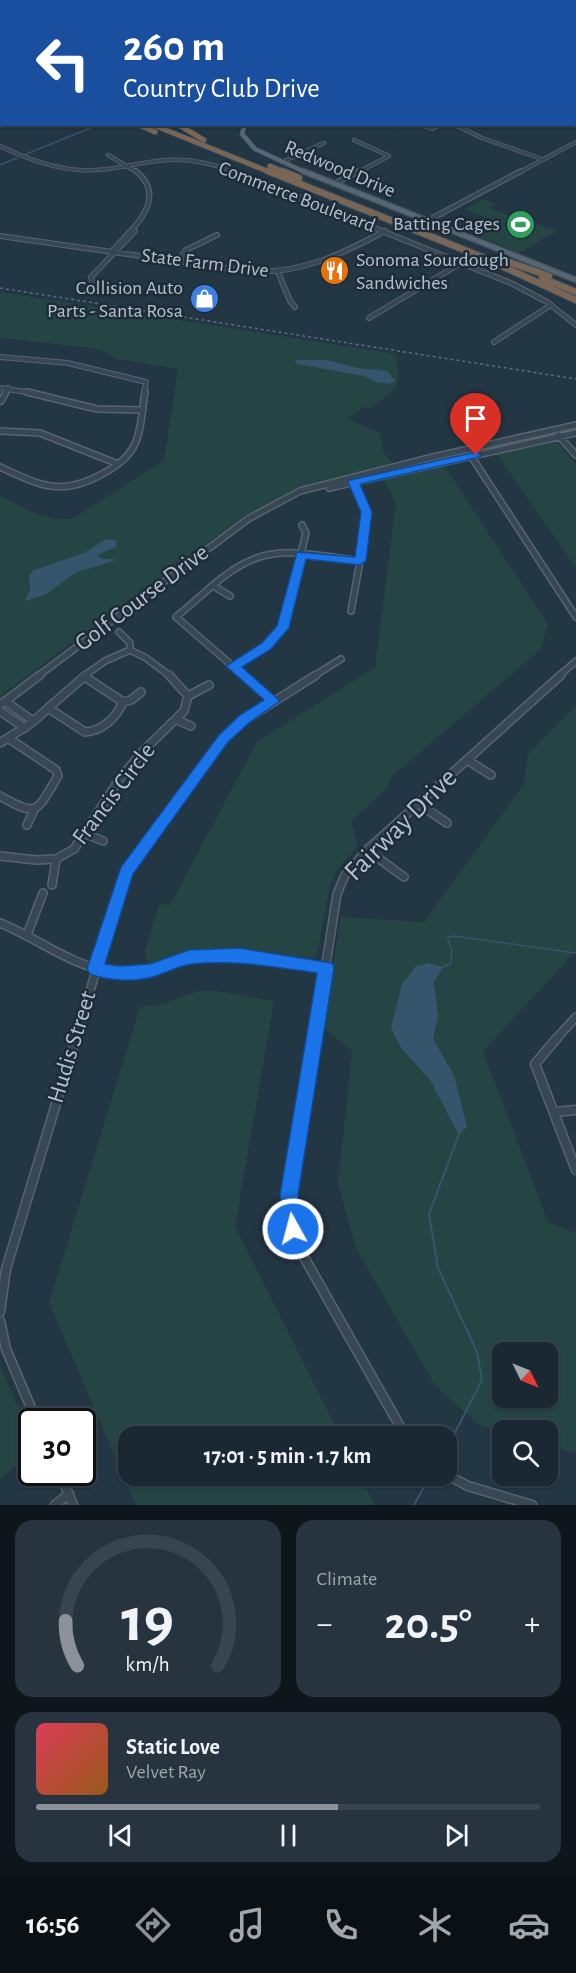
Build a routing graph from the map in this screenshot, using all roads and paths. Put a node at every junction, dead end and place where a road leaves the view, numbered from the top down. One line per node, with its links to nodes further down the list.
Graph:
1 (493, 0): 2 (street)
2 (501, 0)
3 (142, 126): 21 (highway)
4 (156, 126): 21 (highway)
5 (170, 126): 11 (highway)
6 (180, 126): 11 (highway)
7 (244, 126): 18 (main road, Redwood Drive)
8 (424, 126): 9 (street)
9 (438, 126)
10 (457, 126): 17 (street)
11 (204, 140): 27 (highway)
12 (354, 140): 20 (street)
13 (324, 142): 18 (street)
14 (576, 142): 17 (street)
15 (0, 146): 19 (street, Commerce Boulevard)
16 (108, 155): 19 (street)
17 (542, 159): 22 (street)
18 (282, 162): 20 (main road, Redwood Drive)
19 (127, 165): 23 (street, Commerce Boulevard); 26 (street)
20 (334, 184): 22 (main road, Redwood Drive)
21 (323, 194): 31 (highway)
22 (427, 221): 32 (main road, Redwood Drive)
23 (385, 231): 29 (street, Commerce Boulevard); 30 (street, State Farm Drive)
24 (0, 234): 26 (street, State Farm Drive)
25 (217, 235): 28 (street)
26 (114, 252): 28 (street, State Farm Drive); 33 (street)
27 (489, 255): 34 (highway); 35 (highway)
28 (178, 261): 30 (street, State Farm Drive)
29 (461, 263): 37 (street, Commerce Boulevard); 40 (street)
30 (278, 272): 39 (street)
31 (521, 274): 36 (highway); 38 (highway)
32 (576, 280)
33 (93, 284)
34 (576, 286)
35 (576, 292)
36 (576, 300)
37 (550, 305): 41 (street, Commerce Boulevard); 42 (street)
38 (576, 306)
39 (295, 307)
40 (369, 318)
41 (576, 325)
42 (494, 342)
43 (0, 357): 47 (street)
44 (0, 388): 45 (street)
45 (8, 388): 46 (street); 47 (street)
46 (1, 401)
47 (142, 410): 55 (street)
48 (576, 425): 49 (street, Golf Course Drive)
49 (554, 430): 52 (street); 57 (street, Golf Course Drive)
50 (0, 431): 55 (street)
51 (576, 433): 52 (street, Golf Course Drive)
52 (560, 436): 53 (street); 54 (street, Golf Course Drive)
53 (576, 455)
54 (471, 456): 57 (street, Golf Course Drive); 64 (street)
55 (118, 464): 56 (street)
56 (0, 467)
57 (352, 480): 60 (street); 76 (street, Golf Course Drive)
58 (302, 525): 59 (street)
59 (301, 555): 60 (street); 61 (street); 69 (street)
60 (360, 561): 63 (street)
61 (215, 587): 62 (street); 69 (street)
62 (230, 596)
63 (351, 611)
64 (576, 617)
65 (119, 632): 66 (street)
66 (130, 650): 70 (street); 73 (street)
67 (341, 659): 74 (street, Hudis Street)
68 (576, 661): 85 (street, Fairway Drive)
69 (233, 666): 74 (street)
70 (85, 677): 75 (street); 77 (street)
71 (209, 685): 73 (street)
72 (141, 692): 75 (street)
73 (188, 696): 79 (street, Francis Circle)
74 (273, 701): 103 (street, Hudis Street)
75 (123, 702): 77 (street)
76 (2, 703): 80 (street)
77 (48, 708): 80 (street)
78 (0, 711): 82 (street)
79 (177, 720): 81 (street); 92 (street, Francis Circle)
80 (33, 721): 82 (street)
81 (191, 726)
82 (25, 728): 83 (street)
83 (8, 738): 84 (street); 89 (street)
84 (0, 743)
85 (467, 760): 86 (street); 88 (street, Fairway Drive)
86 (491, 775)
87 (0, 796): 89 (street)
88 (419, 804): 90 (street); 94 (street, Fairway Drive)
89 (34, 810): 91 (street)
90 (447, 823)
91 (27, 825)
92 (84, 833): 93 (street); 96 (street, Francis Circle)
93 (103, 842)
94 (367, 850): 97 (street); 102 (street, Fairway Drive)
95 (0, 856): 96 (street, Francis Circle)
96 (56, 859): 98 (street)
97 (404, 877)
98 (52, 885)
99 (43, 893): 101 (street)
100 (0, 923): 101 (street)
101 (27, 935): 103 (street)
102 (326, 968): 103 (street); 111 (street, Fairway Drive)
103 (95, 969): 108 (street, Hudis Street)
104 (576, 1017): 106 (street)
105 (576, 1110): 106 (street)
106 (555, 1112): 107 (street)
107 (576, 1170)
108 (0, 1312)
109 (0, 1321): 110 (street)
110 (32, 1408)
111 (400, 1426)
112 (457, 1480): 117 (street)
113 (66, 1486): 114 (street)
114 (69, 1494): 115 (street); 116 (street)
115 (55, 1505)
116 (73, 1505)
117 (532, 1505)

